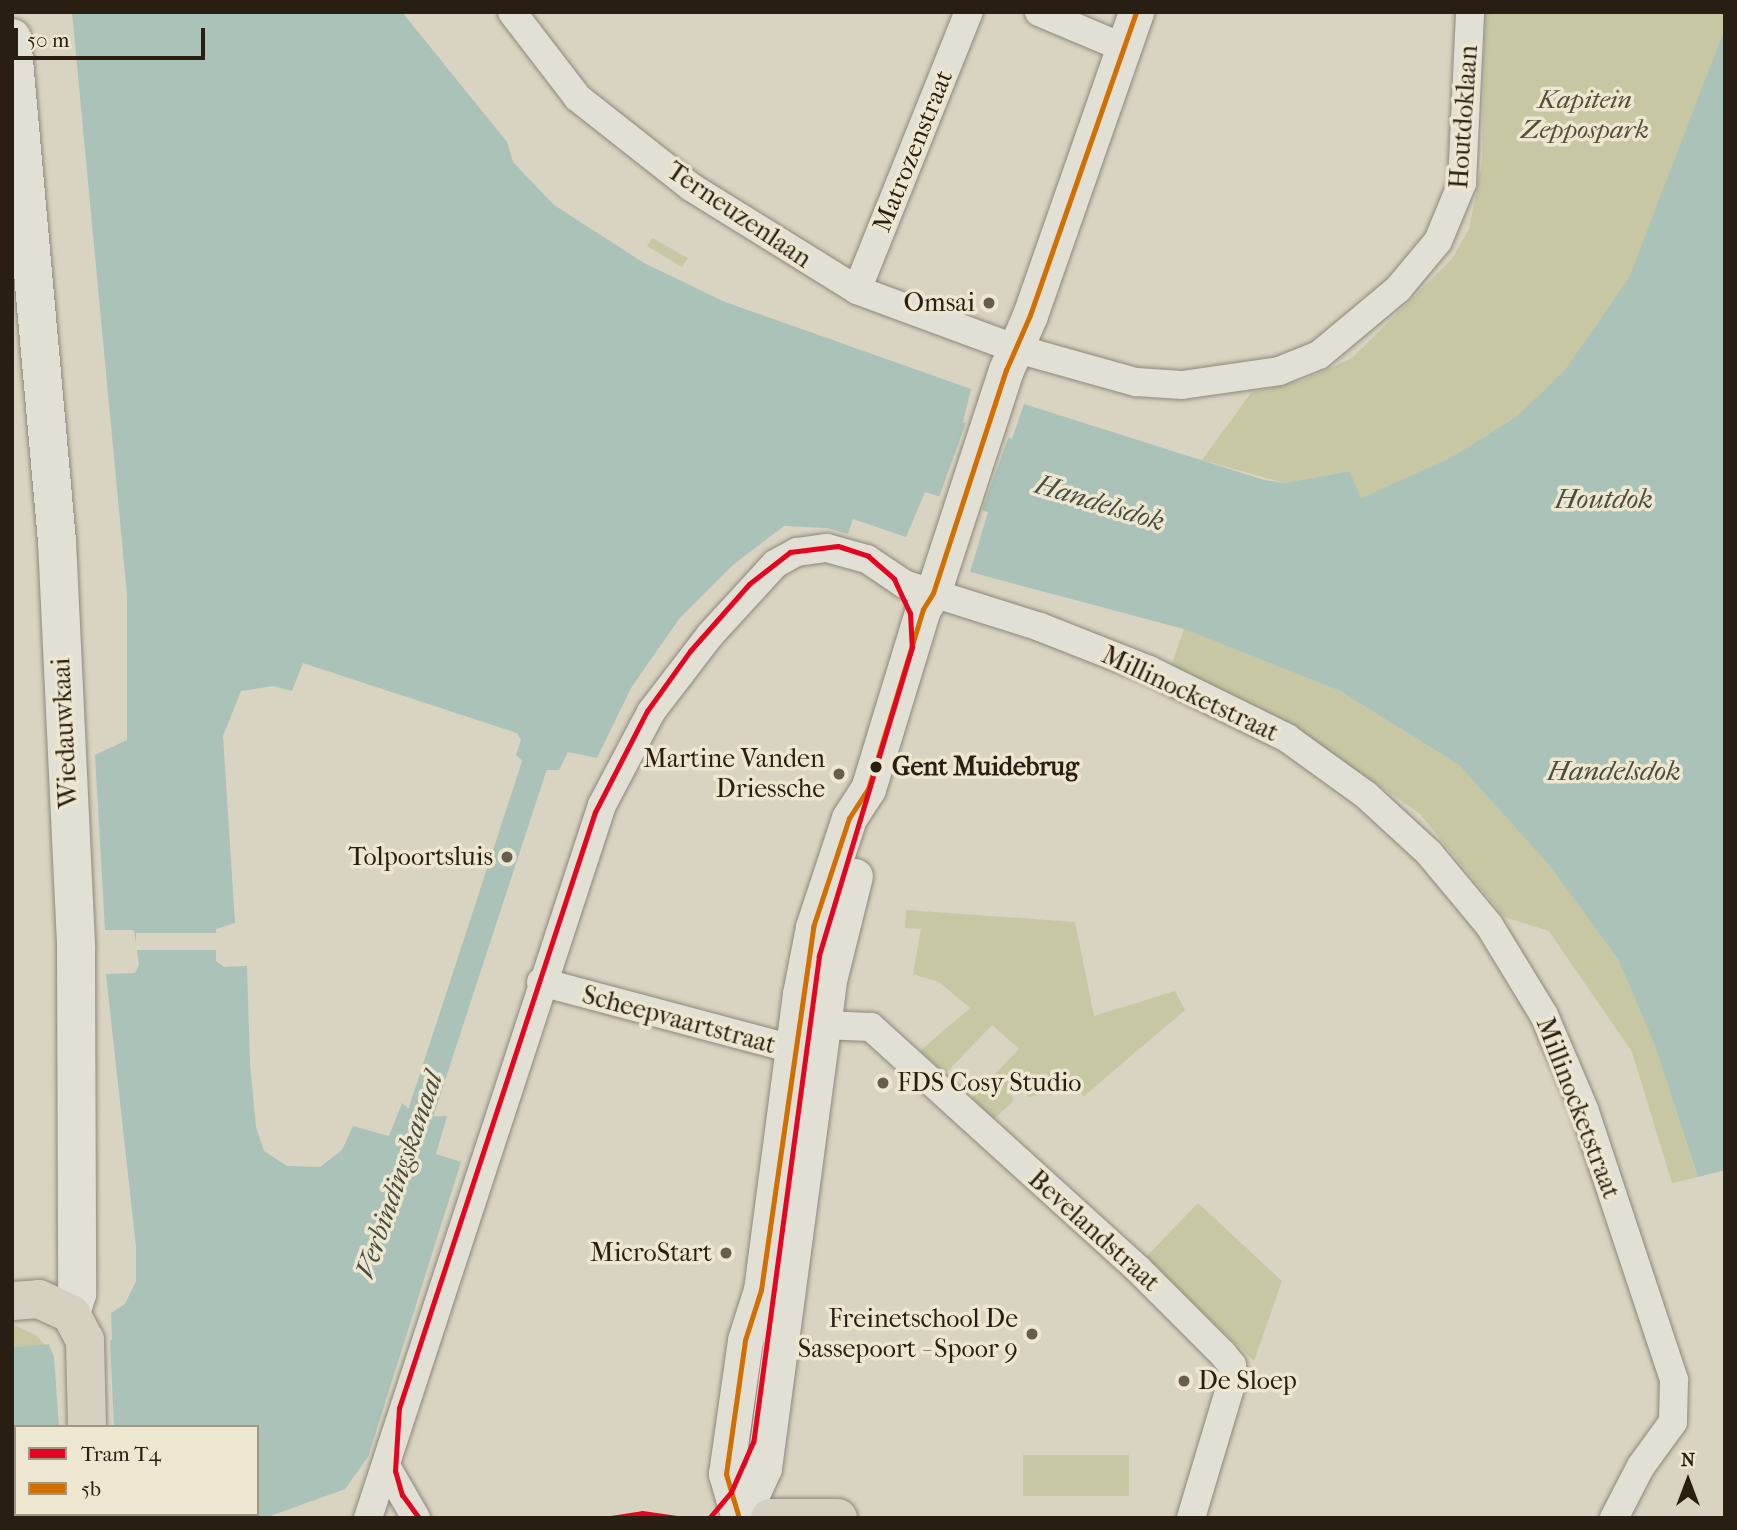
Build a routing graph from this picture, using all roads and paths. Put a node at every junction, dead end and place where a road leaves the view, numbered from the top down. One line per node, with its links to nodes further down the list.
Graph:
1 (512, 12): 8 (street, Terneuzenlaan)
2 (969, 12): 8 (street, Matrozenstraat)
3 (1039, 12): 7 (street)
4 (1136, 12): 7 (street)
5 (1470, 12): 9 (street, Houtdoklaan)
6 (12, 37): 14 (main road, Wiedauwkaai)
7 (1122, 47): 9 (street)
8 (857, 290): 9 (street, Terneuzenlaan)
9 (1014, 348): 10 (street)
10 (935, 587): 11 (street, Millinocketstraat); 12 (street); 23 (street, Millinocketstraat)
11 (541, 982): 12 (street, Scheepvaartstraat); 16 (street, Millinocketstraat)
12 (811, 1044): 19 (street); 22 (street, Bevelandstraat)
13 (12, 1301): 14 (main road)
14 (78, 1327): 15 (main road, Wiedauwkaai)
15 (87, 1425)
16 (386, 1466): 17 (street, Millinocketstraat); 18 (street)
17 (368, 1518)
18 (416, 1518)
19 (740, 1518)
20 (770, 1518): 21 (main road)
21 (838, 1518)
22 (1191, 1518)
23 (1614, 1518)

